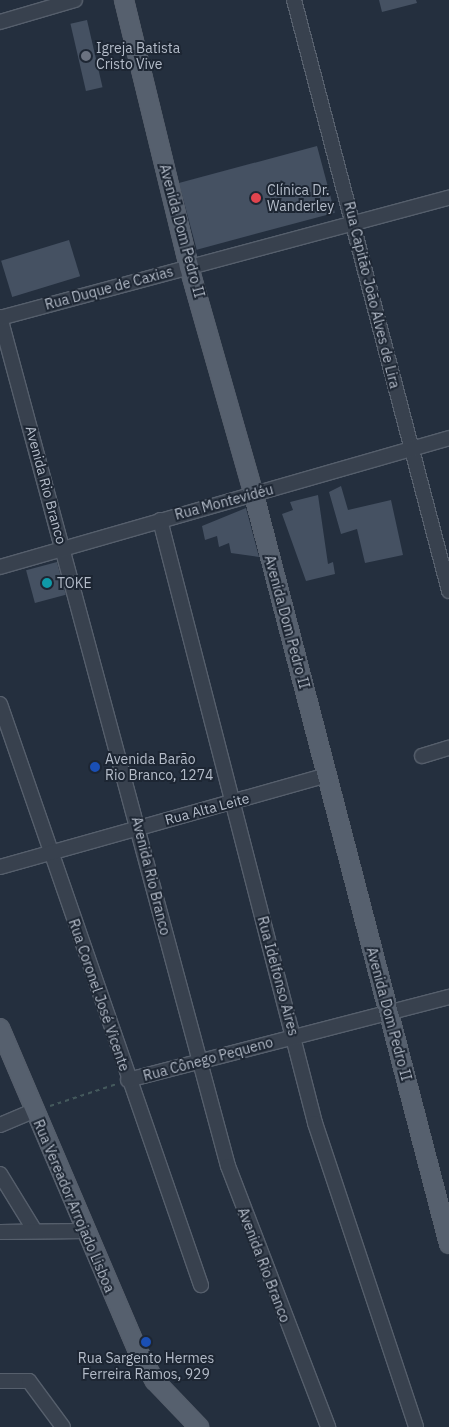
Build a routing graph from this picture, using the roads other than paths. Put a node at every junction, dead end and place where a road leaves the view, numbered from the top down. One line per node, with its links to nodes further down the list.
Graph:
1 (75, 0): 4 (street)
2 (124, 0): 7 (main road, Avenida Dom Pedro II)
3 (294, 0): 6 (street, Rua Capitão João Alves de Lira)
4 (0, 22)
5 (449, 198): 6 (street, Rua Duque de Caxias)
6 (353, 222): 7 (street, Rua Duque de Caxias); 10 (street, Rua Capitão João Alves de Lira)
7 (188, 267): 8 (street, Rua Duque de Caxias); 11 (main road, Avenida Dom Pedro II)
8 (0, 317): 13 (street, Avenida Rio Branco)
9 (449, 438): 10 (street, Rua Montevidéu)
10 (413, 448): 11 (street, Rua Montevidéu); 15 (street, Rua Capitão João Alves de Lira)
11 (254, 495): 12 (street, Rua Montevidéu); 19 (main road, Avenida Dom Pedro II)
12 (160, 520): 13 (street, Rua Montevidéu); 20 (street, Rua Idelfonso Aires)
13 (63, 548): 14 (street, Rua Montevidéu); 21 (street, Avenida Rio Branco)
14 (0, 567)
15 (449, 591)
16 (0, 704): 22 (street, Rua Coronel José Vicente)
17 (449, 748): 18 (street)
18 (422, 756)
19 (327, 775): 20 (street, Rua Alta Leite); 25 (main road, Avenida Dom Pedro II)
20 (234, 802): 21 (street, Rua Alta Leite); 27 (street, Rua Idelfonso Aires)
21 (139, 827): 22 (street, Rua Alta Leite); 28 (street, Avenida Rio Branco)
22 (52, 850): 23 (street, Rua Alta Leite); 29 (street, Rua Coronel José Vicente)
23 (0, 868)
24 (449, 997): 25 (street, Rua Cônego Pequeno)
25 (389, 1013): 27 (street, Rua Cônego Pequeno); 36 (main road, Avenida Dom Pedro II)
26 (0, 1028): 30 (main road, Rua Vereador Arrojado Lisboa)
27 (295, 1036): 28 (street, Rua Cônego Pequeno); 42 (street, Rua Idelfonso Aires)
28 (197, 1062): 29 (street, Rua Cônego Pequeno); 41 (street, Avenida Rio Branco)
29 (128, 1080): 37 (street, Rua Coronel José Vicente)
30 (33, 1111): 31 (street); 33 (main road, Rua Vereador Arrojado Lisboa)
31 (0, 1126)
32 (0, 1174): 34 (street)
33 (86, 1230): 34 (street); 40 (main road, Rua Vereador Arrojado Lisboa)
34 (35, 1231): 35 (street)
35 (0, 1232)
36 (449, 1244)
37 (201, 1285)
38 (0, 1381): 39 (street)
39 (63, 1427)
40 (199, 1427)
41 (328, 1427)
42 (416, 1427)

